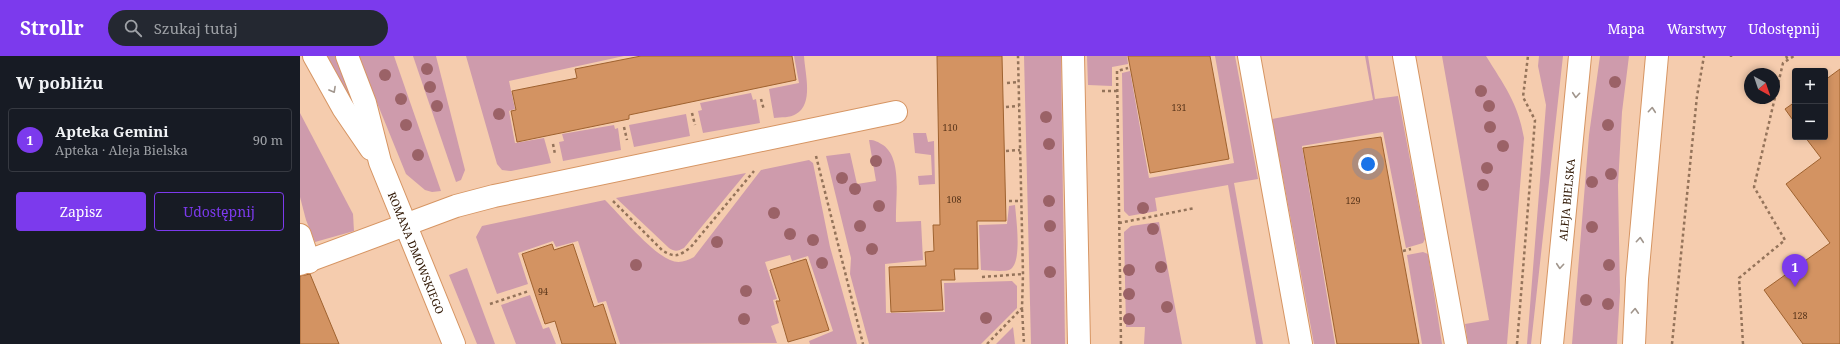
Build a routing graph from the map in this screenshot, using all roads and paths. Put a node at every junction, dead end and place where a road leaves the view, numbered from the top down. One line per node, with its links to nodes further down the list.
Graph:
1 (314, 56): 25 (street, ROMANA DMOWSKIEGO, one-way to 25)
2 (346, 56): 25 (street, ROMANA DMOWSKIEGO)
3 (1018, 56): 15 (path)
4 (1073, 56): 44 (street)
5 (1249, 56): 46 (street)
6 (1404, 56): 47 (street)
7 (1528, 56): 48 (path)
8 (1580, 56): 49 (street, ALEJA BIELSKA, one-way to 49)
9 (1657, 56): 50 (street, one-way to 9)
10 (1704, 56): 51 (path)
11 (1786, 56): 13 (path)
12 (1794, 56): 13 (path)
13 (1788, 60): 52 (path)
14 (1128, 68): 18 (path)
15 (1019, 82): 16 (path); 19 (path)
16 (1007, 83)
17 (1098, 91): 18 (path)
18 (1117, 92): 31 (path)
19 (1019, 106): 20 (path); 23 (path)
20 (1006, 107)
21 (896, 112): 32 (street)
22 (1006, 150): 23 (path)
23 (1020, 150): 29 (path)
24 (815, 154): 41 (path)
25 (380, 162): 32 (street, ROMANA DMOWSKIEGO)
26 (758, 166): 27 (path)
27 (613, 200)
28 (1009, 201): 29 (path)
29 (1021, 201): 35 (path)
30 (1195, 208): 31 (path)
31 (1119, 223): 45 (path)
32 (406, 225): 34 (street); 40 (street, ROMANA DMOWSKIEGO)
33 (300, 235): 34 (street)
34 (304, 263)
35 (1023, 274): 36 (path); 39 (path)
36 (982, 277)
37 (529, 290): 38 (path)
38 (490, 304)
39 (1022, 308): 42 (path); 43 (path)
40 (454, 344)
41 (863, 344)
42 (987, 344)
43 (1024, 344)
44 (1079, 344)
45 (1121, 344)
46 (1301, 344)
47 (1456, 344)
48 (1517, 344)
49 (1552, 344)
50 (1634, 344)
51 (1672, 344)
52 (1742, 344)

